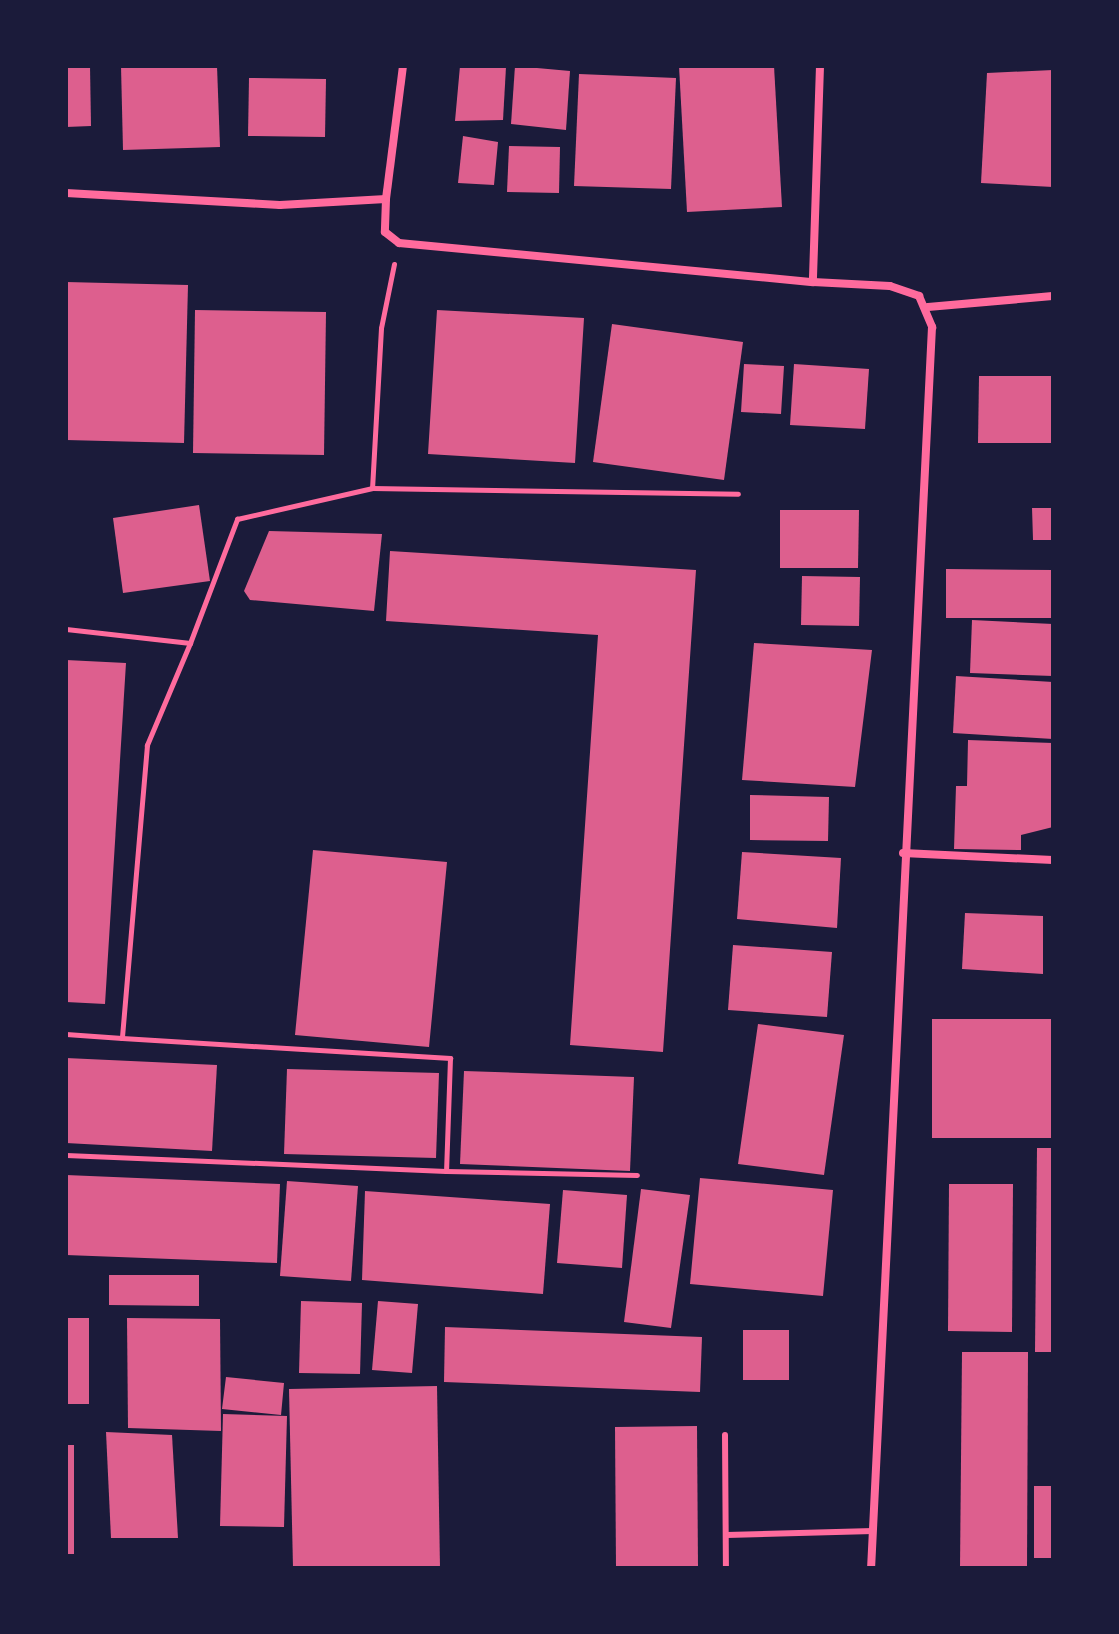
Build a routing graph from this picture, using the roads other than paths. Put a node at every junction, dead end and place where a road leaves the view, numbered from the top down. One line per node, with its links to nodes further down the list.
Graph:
1 (403, 66): 4 (street)
2 (820, 66): 5 (street)
3 (66, 193): 4 (street)
4 (386, 199): 5 (street)
5 (813, 282): 7 (street)
6 (1053, 296): 7 (street)
7 (928, 307): 8 (street)
8 (903, 853): 9 (street); 11 (street)
9 (1053, 860)
10 (725, 1435): 12 (lane)
11 (873, 1531): 12 (lane); 14 (street)
12 (727, 1535): 13 (lane)
13 (726, 1568)
14 (871, 1568)

